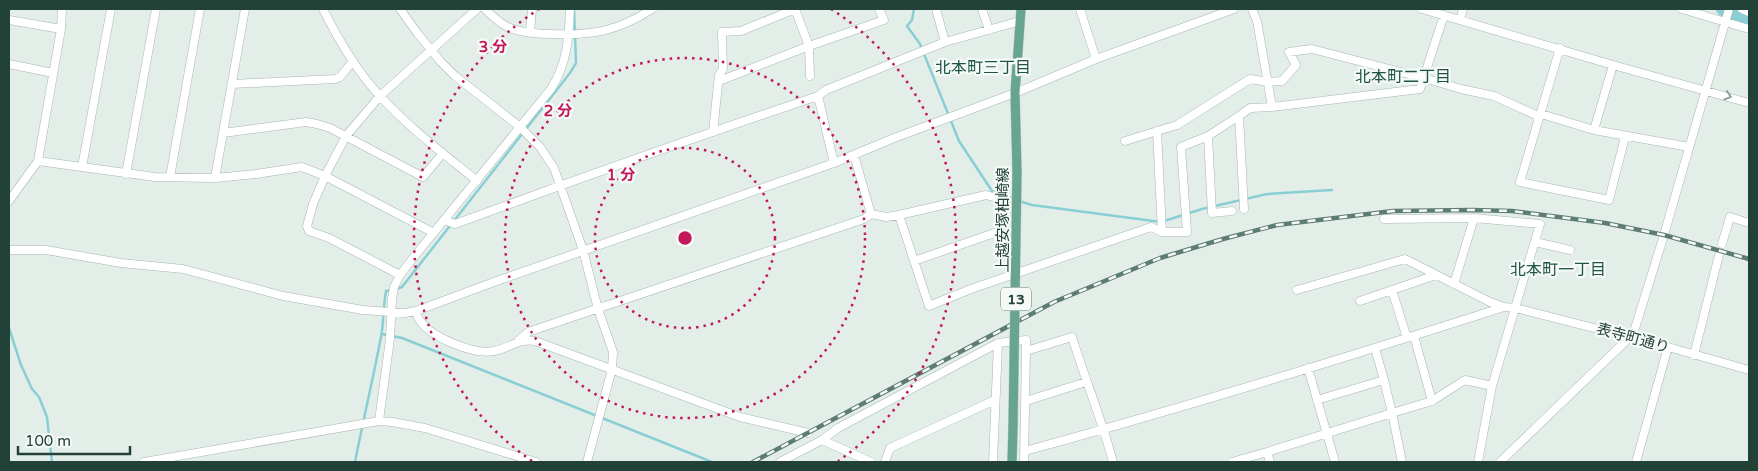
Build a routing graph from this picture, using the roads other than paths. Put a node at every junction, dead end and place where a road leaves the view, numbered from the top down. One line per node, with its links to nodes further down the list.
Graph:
1 (62, 9): 32 (street)
2 (112, 9): 73 (street)
3 (156, 9): 74 (street)
4 (200, 9): 76 (street)
5 (245, 9): 50 (street)
6 (323, 9): 42 (street)
7 (400, 9): 40 (street)
8 (477, 9): 40 (street)
9 (485, 9): 35 (street)
10 (532, 9): 35 (street)
11 (570, 9): 36 (street)
12 (652, 9): 36 (street)
13 (795, 9): 38 (street); 48 (street)
14 (879, 9): 38 (street)
15 (936, 9): 37 (street)
16 (982, 9): 34 (street)
17 (1021, 9): 31 (main road, 上越安塚柏崎線 / 13)
18 (1080, 9): 41 (street)
19 (1234, 9): 41 (street)
20 (1252, 9): 49 (street)
21 (1422, 9): 27 (street)
22 (1463, 9): 29 (street)
23 (1682, 9): 30 (street)
24 (1729, 9): 30 (street)
25 (1742, 9): 26 (street)
26 (1749, 12)
27 (1444, 15): 29 (street); 47 (street)
28 (9, 20): 32 (street)
29 (1460, 20): 39 (street)
30 (1726, 20): 33 (street); 51 (street)
31 (1020, 21): 34 (street); 52 (main road, 上越安塚柏崎線 / 13)
32 (61, 29): 45 (street)
33 (1749, 29)
34 (989, 30): 37 (street)
35 (530, 32): 36 (street)
36 (569, 34): 59 (street)
37 (945, 42): 54 (street)
38 (808, 46): 46 (street); 48 (street)
39 (1560, 48): 44 (street); 58 (street)
40 (431, 50): 53 (street); 59 (street)
41 (1096, 59): 52 (street)
42 (353, 61): 50 (street); 53 (street)
43 (9, 64): 45 (street)
44 (1612, 65): 51 (street); 60 (street)
45 (54, 74): 71 (street)
46 (810, 76)
47 (1424, 78): 49 (street); 56 (street); 58 (street)
48 (719, 81): 61 (street)
49 (1268, 82): 56 (street); 62 (street)
50 (232, 84): 63 (street)
51 (1706, 90): 55 (street, one-way to 55); 68 (street)
52 (1015, 93): 70 (street); 142 (main road, 上越安塚柏崎線 / 13, bridge)
53 (380, 96): 64 (street); 69 (street)
54 (818, 96): 61 (street); 72 (street)
55 (1749, 103)
56 (1272, 107): 57 (street)
57 (1239, 116): 65 (street); 81 (street)
58 (1540, 116): 60 (street); 66 (street)
59 (520, 127): 78 (street); 79 (street)
60 (1594, 130): 66 (street)
61 (712, 132): 79 (street)
62 (1156, 132): 67 (street); 89 (street)
63 (223, 133): 64 (street); 77 (street)
64 (346, 136): 69 (street); 75 (street)
65 (1208, 136): 82 (street); 89 (street)
66 (1625, 137): 68 (street)
67 (1125, 141)
68 (1689, 147): 110 (street)
69 (443, 153): 78 (street)
70 (854, 155): 72 (street); 83 (street)
71 (38, 161): 73 (street); 80 (street)
72 (834, 163): 94 (street)
73 (82, 167): 74 (street)
74 (126, 174): 76 (street)
75 (324, 176): 77 (street); 90 (street); 98 (street)
76 (170, 177): 77 (street)
77 (214, 178)
78 (477, 181): 87 (street)
79 (560, 186): 87 (street); 94 (street)
80 (9, 201)
81 (1244, 209)
82 (1232, 211)
83 (871, 214): 84 (street); 106 (street)
84 (899, 215): 97 (street); 97 (street)
85 (1474, 218): 86 (street); 91 (street); 100 (street)
86 (1384, 219)
87 (444, 220): 90 (street)
88 (1749, 223): 92 (street)
89 (1162, 232): 97 (street)
90 (434, 234): 98 (street)
91 (1535, 242): 95 (street); 105 (street)
92 (1722, 244)
93 (9, 250): 108 (street)
94 (583, 250): 106 (street); 107 (street)
95 (1570, 250)
96 (1719, 255): 116 (street)
97 (914, 261)
98 (400, 275): 108 (street)
99 (1436, 275): 100 (street); 101 (street); 102 (street)
100 (1454, 284): 104 (street)
101 (1297, 290)
102 (1392, 290): 103 (street); 109 (street)
103 (1360, 301)
104 (1504, 307): 105 (street, 表寺町通り); 109 (street)
105 (1516, 308): 110 (street, 表寺町通り); 122 (street)
106 (598, 309): 111 (street); 118 (street)
107 (416, 311): 108 (street); 111 (street)
108 (390, 312): 128 (street)
109 (1410, 337): 114 (street); 126 (street)
110 (1631, 338): 113 (street, 表寺町通り); 150 (street)
111 (517, 342): 118 (street)
112 (998, 343): 115 (street); 123 (street); 132 (street)
113 (1668, 347): 116 (street, 表寺町通り); 151 (street)
114 (1375, 348): 117 (street); 120 (street)
115 (1026, 351): 121 (street); 124 (street)
116 (1694, 354): 119 (street, 表寺町通り)
117 (1308, 368): 125 (street); 129 (street)
118 (612, 369): 130 (street); 137 (street)
119 (1749, 370)
120 (1384, 380): 125 (street); 127 (street)
121 (1086, 382): 124 (street); 129 (street)
122 (1492, 386): 126 (street); 149 (street)
123 (995, 400): 140 (street); 141 (street)
124 (1026, 400): 133 (street)
125 (1316, 400): 131 (street)
126 (1432, 401): 127 (street)
127 (1392, 413): 131 (street); 148 (street)
128 (379, 421): 135 (street); 136 (street)
129 (1104, 429): 133 (street); 144 (street)
130 (808, 433)
131 (1326, 433): 134 (street); 147 (street)
132 (822, 440): 138 (street); 139 (street)
133 (1024, 451): 143 (street)
134 (1267, 452): 145 (street); 146 (street)
135 (144, 462)
136 (536, 462)
137 (587, 462)
138 (780, 462)
139 (871, 462)
140 (885, 462)
141 (991, 462)
142 (1012, 462)
143 (1024, 462)
144 (1113, 462)
145 (1232, 462)
146 (1270, 462)
147 (1335, 462)
148 (1402, 462)
149 (1478, 462)
150 (1500, 462)
151 (1636, 462)

